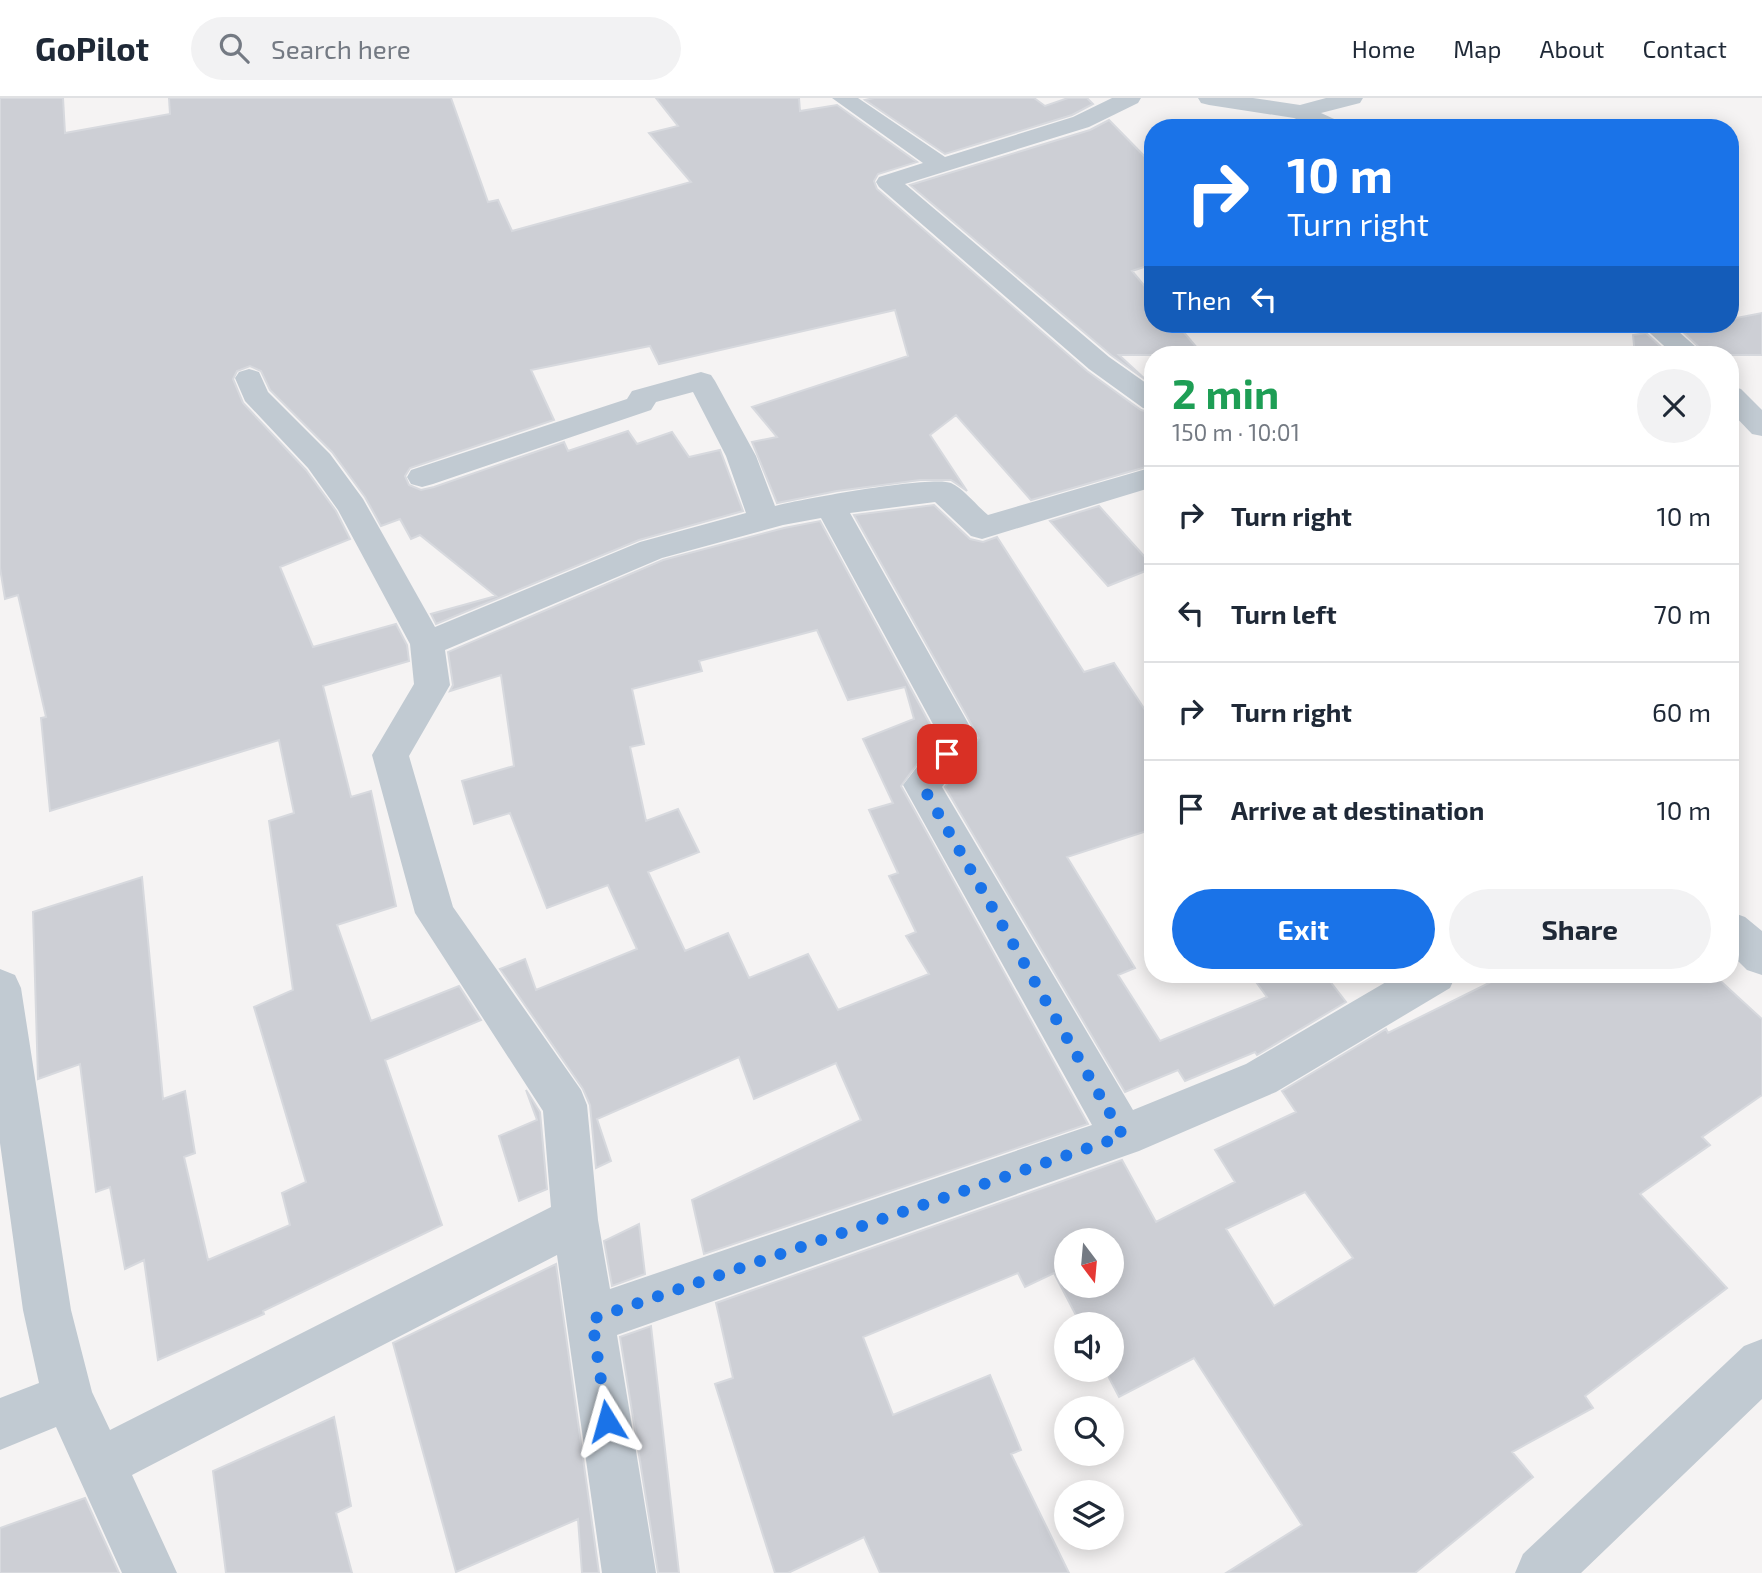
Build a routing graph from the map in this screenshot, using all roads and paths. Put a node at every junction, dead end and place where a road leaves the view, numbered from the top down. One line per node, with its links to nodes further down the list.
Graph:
1 (843, 98): 7 (street)
2 (1130, 98): 7 (street)
3 (1209, 98): 5 (street)
4 (1352, 98): 5 (street)
5 (1300, 112): 6 (street)
6 (1315, 119)
7 (943, 166): 11 (street)
8 (1665, 333): 9 (street)
9 (1680, 346)
10 (249, 378): 18 (street)
11 (1144, 396)
12 (1739, 403): 13 (street)
13 (1762, 427)
14 (422, 477): 17 (street)
15 (1144, 480): 16 (street)
16 (830, 506): 17 (street); 23 (street)
17 (764, 519): 18 (street)
18 (427, 644): 24 (street)
19 (1739, 936): 20 (street)
20 (1762, 957)
21 (1421, 983): 23 (street)
22 (0, 988): 27 (street)
23 (1123, 1136): 25 (street)
24 (575, 1220): 25 (street); 29 (street)
25 (592, 1319): 31 (street)
26 (1762, 1364): 32 (street)
27 (68, 1397): 28 (street); 29 (street)
28 (0, 1424)
29 (101, 1463): 30 (street)
30 (150, 1573)
31 (629, 1573)
32 (1542, 1573)

